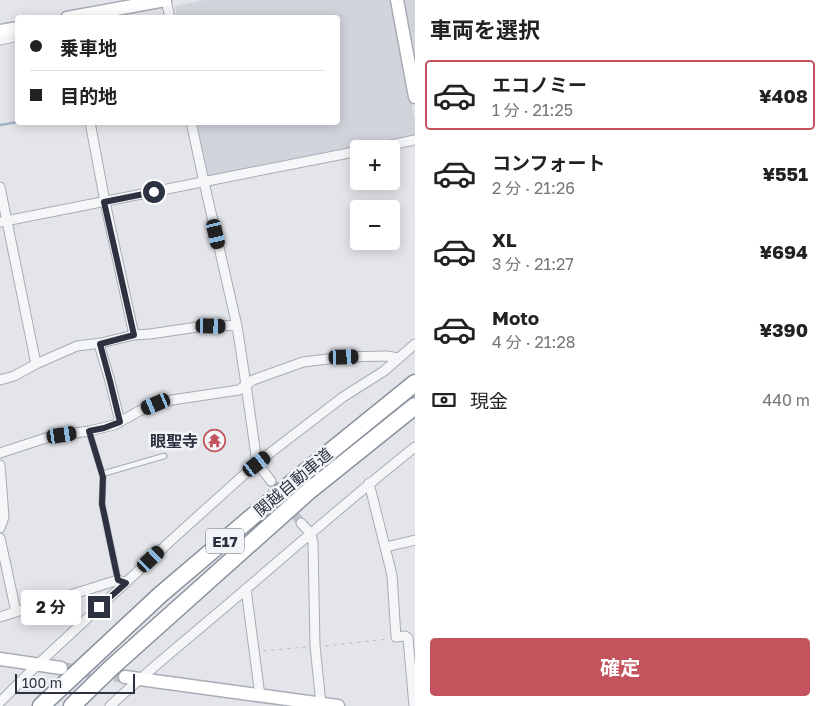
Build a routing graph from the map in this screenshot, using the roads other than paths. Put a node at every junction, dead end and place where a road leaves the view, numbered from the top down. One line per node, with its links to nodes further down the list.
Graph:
1 (166, 0): 3 (main road); 4 (street)
2 (397, 0): 9 (main road)
3 (80, 15)
4 (169, 15)
5 (15, 28): 6 (main road)
6 (0, 31)
7 (15, 37): 8 (street)
8 (0, 40)
9 (415, 97)
10 (91, 125): 17 (street)
11 (192, 125): 15 (street)
12 (415, 140): 13 (street)
13 (400, 143)
14 (350, 153): 15 (street)
15 (204, 182): 17 (street); 19 (street)
16 (0, 187): 18 (street)
17 (104, 202): 18 (street); 20 (street)
18 (3, 221): 24 (street)
19 (236, 326): 20 (street); 27 (street)
20 (134, 335): 21 (street)
21 (100, 344): 24 (street); 29 (street)
22 (415, 344): 23 (street)
23 (399, 358): 27 (street); 34 (street)
24 (36, 364): 25 (street)
25 (0, 380)
26 (415, 383): 59 (highway, 関越自動車道 / E17)
27 (246, 385): 29 (street); 34 (street)
28 (415, 406): 60 (highway, 関越自動車道 / E17)
29 (120, 422): 30 (street)
30 (89, 431): 32 (street); 36 (lane)
31 (415, 447): 38 (street)
32 (0, 454)
33 (164, 456): 36 (lane)
34 (257, 464): 37 (street); 45 (street)
35 (0, 465): 40 (street)
36 (102, 474): 45 (lane)
37 (271, 480)
38 (369, 483): 41 (street); 44 (street)
39 (301, 522): 41 (street)
40 (0, 528)
41 (311, 534): 46 (street); 58 (street)
42 (0, 538): 47 (street)
43 (415, 540): 44 (street)
44 (386, 547): 50 (street)
45 (122, 582): 47 (street); 52 (street)
46 (246, 589): 55 (street); 56 (street)
47 (16, 612): 48 (street)
48 (0, 617)
49 (415, 635): 50 (street)
50 (401, 636): 63 (street)
51 (0, 659): 52 (main road)
52 (37, 665): 53 (main road); 57 (street)
53 (61, 668)
54 (125, 677): 55 (main road)
55 (139, 679): 56 (main road); 61 (street)
56 (260, 696): 58 (main road)
57 (0, 702)
58 (321, 704): 62 (main road)
59 (41, 706)
60 (72, 706)
61 (110, 706)
62 (338, 706)
63 (414, 706)

